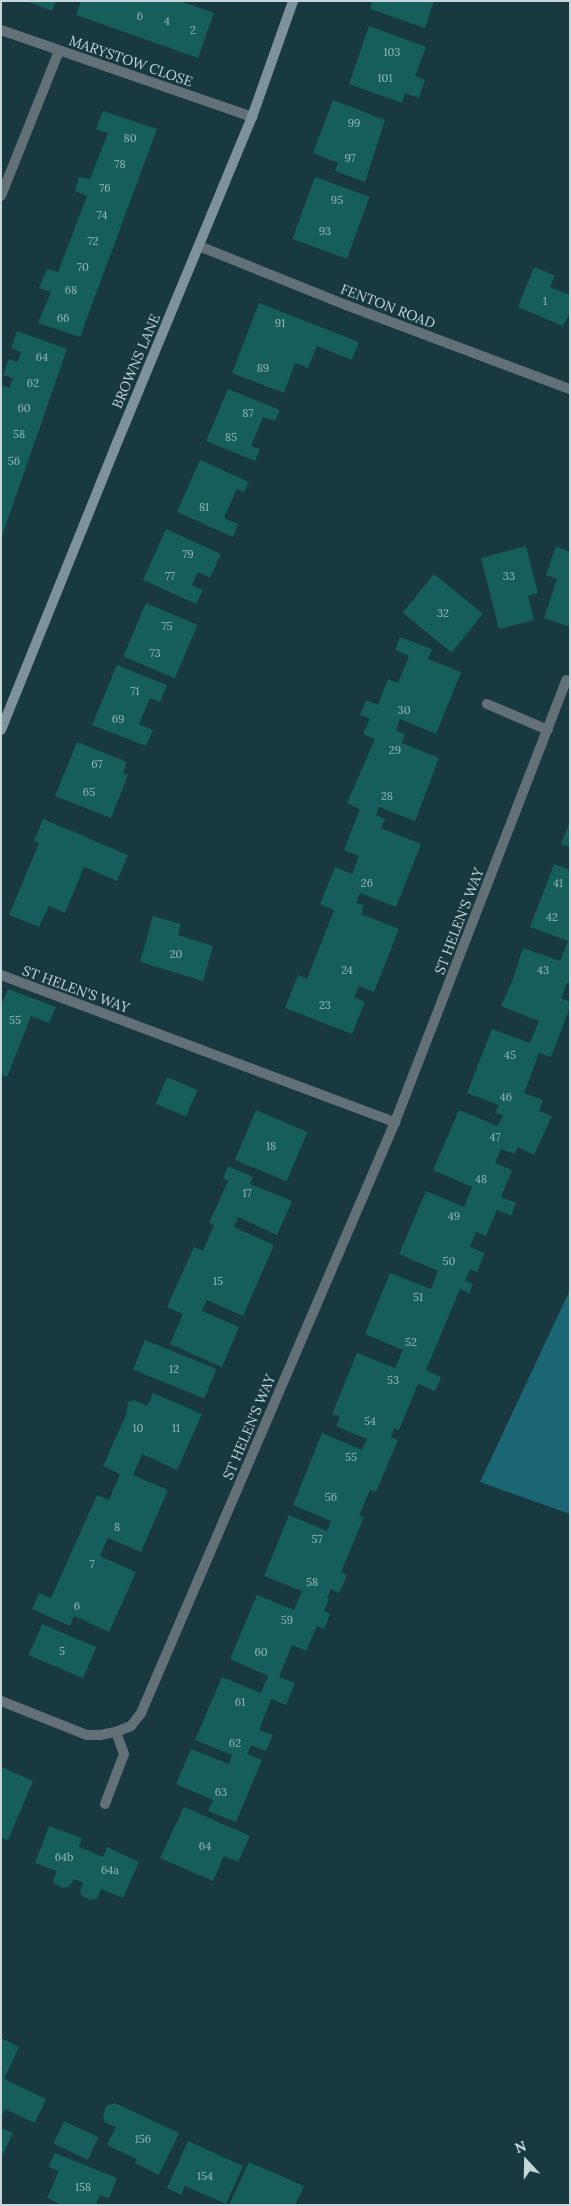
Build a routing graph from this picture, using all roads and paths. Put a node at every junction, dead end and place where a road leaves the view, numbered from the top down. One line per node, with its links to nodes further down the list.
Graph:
1 (293, 1): 4 (street, BROWNS LANE)
2 (1, 30): 3 (street, MARYSTOW CLOSE)
3 (59, 51): 4 (street, MARYSTOW CLOSE); 5 (street)
4 (252, 117): 6 (street, BROWNS LANE)
5 (1, 196)
6 (199, 246): 7 (street, FENTON ROAD); 10 (street, BROWNS LANE)
7 (570, 389)
8 (566, 680): 11 (street, ST HELEN'S WAY)
9 (487, 704): 11 (street)
10 (1, 730)
11 (548, 730): 13 (street, ST HELEN'S WAY)
12 (1, 975): 13 (street, ST HELEN'S WAY)
13 (395, 1122): 15 (street, ST HELEN'S WAY)
14 (1, 1701): 15 (street, ST HELEN'S WAY)
15 (116, 1732): 16 (street)
16 (105, 1804)

